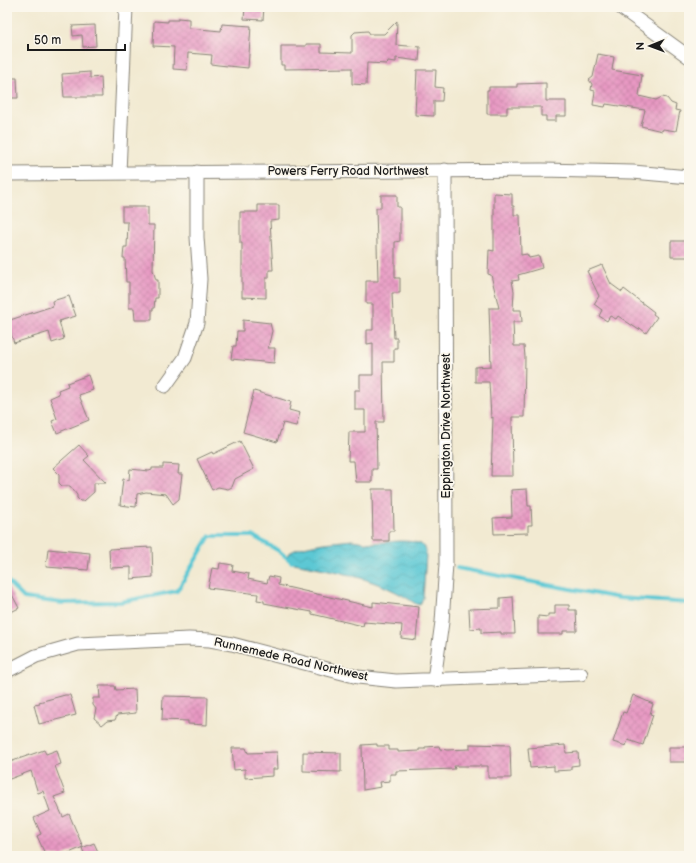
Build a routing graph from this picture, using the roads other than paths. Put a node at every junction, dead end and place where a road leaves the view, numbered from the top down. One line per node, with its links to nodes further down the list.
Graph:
1 (126, 7): 5 (street)
2 (627, 9): 3 (street)
3 (689, 57)
4 (445, 170): 6 (street, Powers Ferry Road Northwest); 8 (street, Powers Ferry Road Northwest); 12 (street, Eppington Drive Northwest)
5 (119, 172): 6 (street, Powers Ferry Road Northwest); 7 (street, Powers Ferry Road Northwest)
6 (197, 172): 9 (street)
7 (7, 174)
8 (689, 177)
9 (165, 386)
10 (7, 671): 12 (street, Runnemede Road Northwest)
11 (581, 674): 12 (street, Runnemede Road Northwest)
12 (434, 680)

